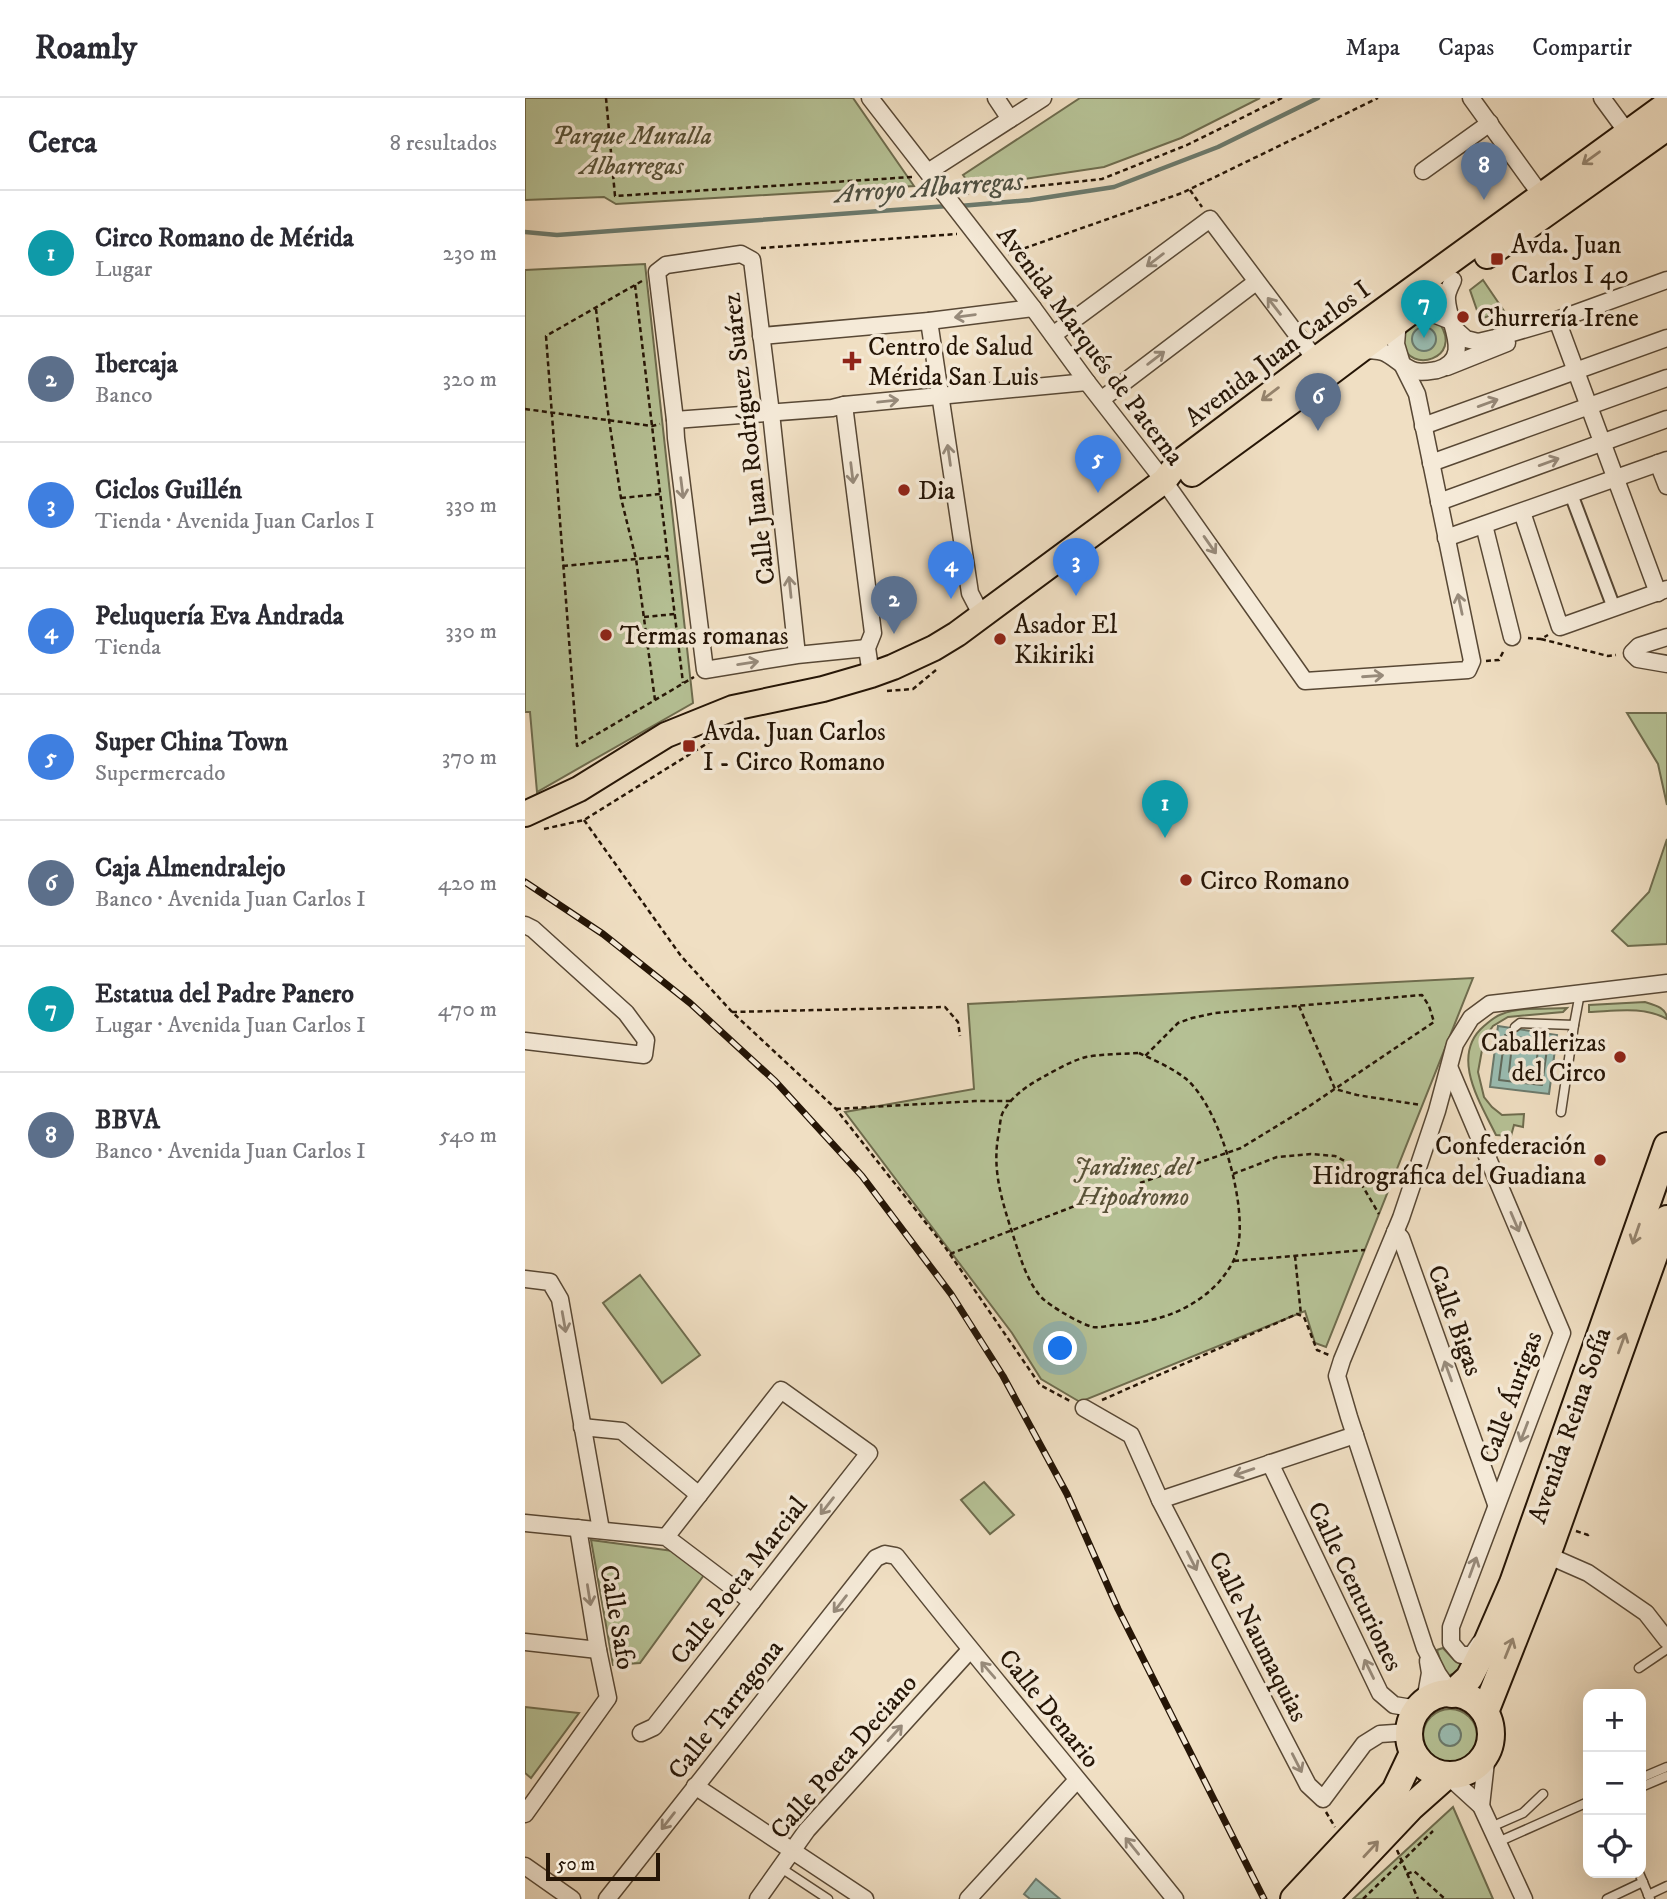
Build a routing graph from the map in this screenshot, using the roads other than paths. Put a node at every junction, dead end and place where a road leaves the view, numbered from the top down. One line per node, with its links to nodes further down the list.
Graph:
1 (870, 98): 12 (street, Avenida Marqués de Paterna)
2 (996, 98): 7 (street)
3 (1042, 98): 7 (street)
4 (1471, 98): 8 (street)
5 (1602, 98): 10 (street)
6 (1667, 104): 10 (main road, Avenida Juan Carlos I)
7 (1010, 119): 12 (street)
8 (1490, 124): 11 (street); 13 (street)
9 (1667, 128): 14 (main road, Avenida Juan Carlos I)
10 (1627, 132): 13 (main road, Avenida Juan Carlos I, one-way to 13)
11 (1423, 171)
12 (930, 174): 17 (street, Avenida Marqués de Paterna)
13 (1541, 195): 18 (main road, Avenida Juan Carlos I)
14 (1453, 280): 18 (main road, Avenida Juan Carlos I); 21 (street)
15 (1667, 280): 19 (street)
16 (1256, 282): 22 (street, one-way to 22); 26 (street, one-way to 16); 34 (street, one-way to 16)
17 (1033, 308): 20 (street, one-way to 20); 22 (street, Avenida Marqués de Paterna)
18 (1402, 311): 21 (street); 25 (main road, Avenida Juan Carlos I); 26 (main road, Avenida Juan Carlos I); 27 (street)
19 (1557, 320): 21 (street); 28 (street); 29 (street)
20 (929, 321): 23 (street); 33 (street)
21 (1453, 326): 28 (street)
22 (1053, 335): 31 (street, Avenida Marqués de Paterna)
23 (761, 336): 37 (street, Calle Juan Rodríguez Suárez); 39 (street, Calle Juan Rodríguez Suárez)
24 (1667, 338): 29 (street)
25 (1361, 350): 27 (street); 45 (main road, Avenida Juan Carlos I)
26 (1316, 360): 45 (main road, Avenida Juan Carlos I, one-way to 45)
27 (1402, 364): 28 (street); 32 (street)
28 (1438, 369): 32 (street)
29 (1576, 371): 36 (street); 40 (street, one-way to 29)
30 (1667, 378): 36 (street)
31 (1087, 382): 33 (street); 34 (street, Avenida Marqués de Paterna)
32 (1417, 394): 40 (street)
33 (940, 396): 35 (street, one-way to 33); 54 (street, one-way to 33)
34 (1102, 400): 45 (street, Avenida Marqués de Paterna)
35 (844, 405): 37 (street); 57 (street, one-way to 57)
36 (1588, 406): 41 (street); 43 (street)
37 (771, 413): 39 (street); 58 (street, Calle Juan Rodríguez Suárez, one-way to 37)
38 (1667, 419): 41 (street)
39 (675, 420): 58 (street, one-way to 58)
40 (1423, 426): 43 (street)
41 (1602, 442): 44 (street); 48 (street, one-way to 41)
42 (1663, 461): 44 (street); 46 (street)
43 (1431, 463): 48 (street)
44 (1615, 478): 47 (street); 52 (street)
45 (1167, 485): 51 (street, Avenida Marqués de Paterna, one-way to 51); 54 (main road, Avenida Juan Carlos I)
46 (1667, 486)
47 (1571, 494): 49 (street); 53 (street)
48 (1439, 502): 51 (street)
49 (1522, 512): 50 (street); 53 (street)
50 (1484, 525): 51 (street); 55 (street)
51 (1446, 538)
52 (1662, 591): 53 (street)
53 (1614, 608)
54 (982, 616): 60 (main road, Avenida Juan Carlos I)
55 (1511, 637)
56 (1667, 637): 59 (street)
57 (867, 648): 58 (street); 60 (street)
58 (797, 655)
59 (1667, 664)
60 (875, 683): 61 (main road, Avenida Juan Carlos I)
61 (531, 822)
62 (525, 925): 69 (street)
63 (1667, 982): 64 (street)
64 (1639, 986): 65 (street); 66 (street)
65 (1580, 993): 67 (lane); 70 (street)
66 (1667, 996)
67 (1574, 1025): 68 (lane); 71 (lane)
68 (1515, 1027)
69 (525, 1041)
70 (1450, 1069): 74 (street); 82 (street, Calle Áurigas, one-way to 82)
71 (1561, 1112)
72 (1667, 1146): 89 (highway, Avenida Reina Sofía, one-way to 89)
73 (1667, 1219): 88 (highway, Avenida Reina Sofía, one-way to 73)
74 (1395, 1232): 78 (street); 82 (street, Calle Bigas, one-way to 74)
75 (525, 1279): 77 (street, one-way to 77)
76 (1084, 1408): 81 (street, Calle Naumaquias)
77 (582, 1427): 80 (street); 85 (street)
78 (1355, 1435): 79 (street); 93 (street)
79 (1270, 1463): 81 (street, one-way to 81); 100 (street, Calle Centuriones, one-way to 79)
80 (698, 1494): 86 (street); 90 (street, Calle Poeta Marcial, one-way to 90)
81 (1160, 1500): 100 (street, Calle Naumaquias, one-way to 100)
82 (1496, 1504): 89 (street, Calle Áurigas, one-way to 82)
83 (525, 1523): 84 (street)
84 (578, 1528): 85 (street); 95 (street, Calle Safo, one-way to 95)
85 (601, 1530): 86 (street)
86 (666, 1536): 90 (street)
87 (884, 1553): 96 (street, Calle Denario); 109 (street, Calle Tarragona, one-way to 109)
88 (1547, 1555): 91 (street); 99 (highway, Avenida Reina Sofía, one-way to 88)
89 (1514, 1583): 98 (highway, Avenida Reina Sofía)
90 (752, 1602): 101 (street, Calle Poeta Marcial)
91 (1667, 1640)
92 (525, 1642): 95 (street)
93 (1425, 1648): 98 (street); 100 (street)
94 (1667, 1649): 97 (lane)
95 (598, 1650): 113 (street, Calle Safo)
96 (969, 1650): 107 (street, Calle Denario, one-way to 96); 115 (street, Calle Poeta Deciano, one-way to 96)
97 (1639, 1668)
98 (1452, 1694): 99 (highway); 100 (highway)
99 (1485, 1712): 102 (highway)
100 (1416, 1724): 104 (highway); 121 (highway)
101 (641, 1733)
102 (1487, 1753): 104 (highway); 112 (street)
103 (1667, 1767): 106 (lane)
104 (1447, 1775): 112 (street); 121 (highway, one-way to 104)
105 (1667, 1776): 108 (lane)
106 (1646, 1777)
107 (1077, 1780): 128 (street); 129 (street, Calle Denario, one-way to 107)
108 (1646, 1785)
109 (695, 1786): 115 (street); 124 (street, Calle Tarragona, one-way to 124)
110 (1543, 1794): 114 (lane)
111 (1583, 1804): 114 (lane)
112 (1481, 1806): 114 (street)
113 (525, 1814)
114 (1495, 1834): 130 (street)
115 (791, 1850): 117 (street, Calle Poeta Deciano); 127 (street)
116 (525, 1866): 123 (street)
117 (780, 1867): 125 (street, Calle Poeta Deciano); 126 (lane)
118 (1641, 1878): 119 (lane)
119 (1643, 1882): 122 (lane); 131 (lane)
120 (1667, 1886): 122 (lane)
121 (1308, 1895)
122 (1649, 1897)
123 (572, 1899)
124 (607, 1899)
125 (758, 1899)
126 (828, 1899)
127 (865, 1899)
128 (968, 1899)
129 (1175, 1899)
130 (1524, 1899)
131 (1607, 1899)

